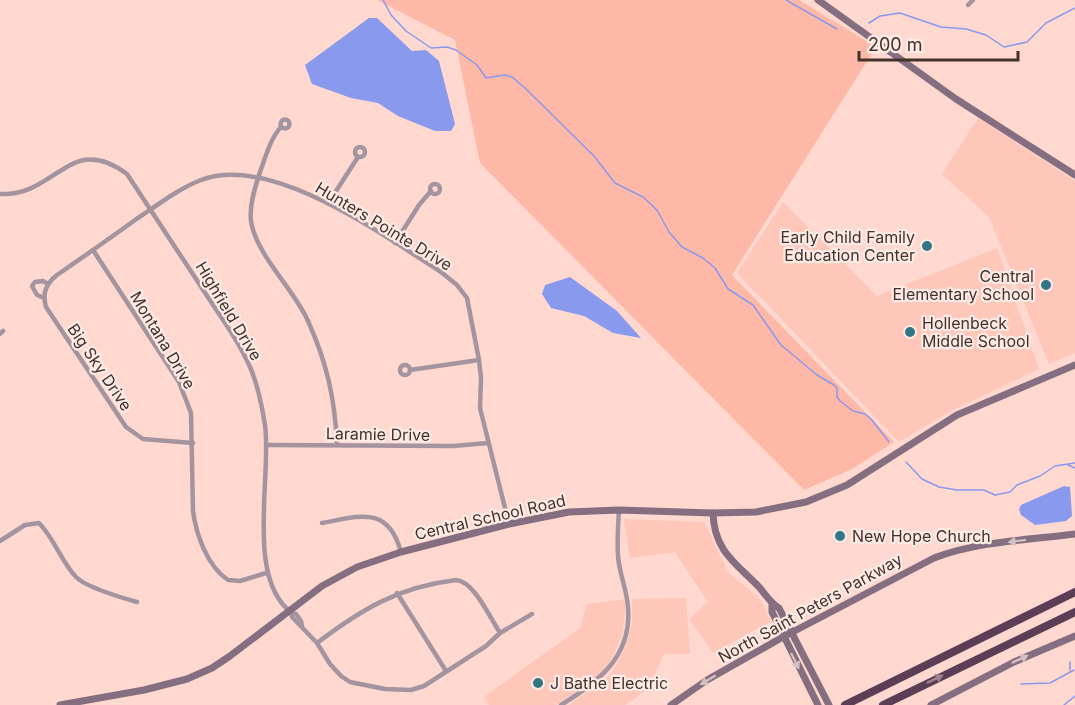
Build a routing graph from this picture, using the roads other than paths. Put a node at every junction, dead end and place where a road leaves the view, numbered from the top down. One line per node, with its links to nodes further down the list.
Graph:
1 (818, 0): 6 (main road)
2 (973, 0): 3 (street)
3 (968, 5)
4 (281, 127): 7 (street)
5 (358, 157): 10 (street)
6 (1075, 175)
7 (258, 178): 10 (street, Hunters Pointe Drive); 11 (street, Hunters Pointe Drive); 22 (street)
8 (431, 191): 12 (street)
9 (0, 194): 11 (street, Highfield Drive)
10 (328, 202): 12 (street, Hunters Pointe Drive)
11 (151, 209): 13 (street, Hunters Pointe Drive); 21 (street, Highfield Drive)
12 (395, 243): 16 (street, Hunters Pointe Drive)
13 (93, 250): 14 (street, Hunters Pointe Drive); 19 (street, Montana Drive)
14 (47, 286): 15 (street); 15 (street, Hunters Pointe Drive)
15 (44, 298): 19 (street, Big Sky Drive)
16 (479, 360): 18 (street); 20 (street, Hunters Pointe Drive)
17 (1075, 365): 24 (main road, Central School Road)
18 (410, 370)
19 (193, 443): 30 (street, Montana Drive)
20 (488, 443): 22 (street, Laramie Drive); 26 (street, Hunters Pointe Drive)
21 (267, 445): 22 (street, Laramie Drive); 30 (street, Highfield Drive)
22 (337, 445)
23 (619, 510): 24 (main road, Central School Road); 26 (main road, Central School Road); 45 (street)
24 (713, 513): 34 (main road)
25 (322, 523): 29 (street)
26 (509, 524): 29 (main road, Central School Road)
27 (1075, 534): 38 (main road, North Saint Peters Parkway, one-way to 38)
28 (0, 541): 33 (street)
29 (401, 552): 35 (main road, Central School Road)
30 (266, 573): 35 (street, Highfield Drive)
31 (1075, 592): 49 (highway)
32 (398, 593): 39 (street); 42 (street); 43 (street)
33 (137, 602)
34 (772, 604): 38 (main road); 41 (main road)
35 (290, 612): 42 (street, Highfield Drive); 44 (main road, Central School Road)
36 (1075, 612): 50 (highway, one-way to 36)
37 (532, 614): 39 (street, Highfield Drive)
38 (792, 632): 41 (main road, North Saint Peters Parkway); 48 (main road)
39 (500, 633): 43 (street, Highfield Drive)
40 (1075, 636): 51 (main road, one-way to 40)
41 (783, 637): 46 (main road, North Saint Peters Parkway, one-way to 46); 47 (main road, one-way to 47)
42 (318, 643): 43 (street, Highfield Drive)
43 (446, 671)
44 (60, 705)
45 (561, 705)
46 (671, 705)
47 (818, 705)
48 (829, 705)
49 (845, 705)
50 (883, 705)
51 (931, 705)

